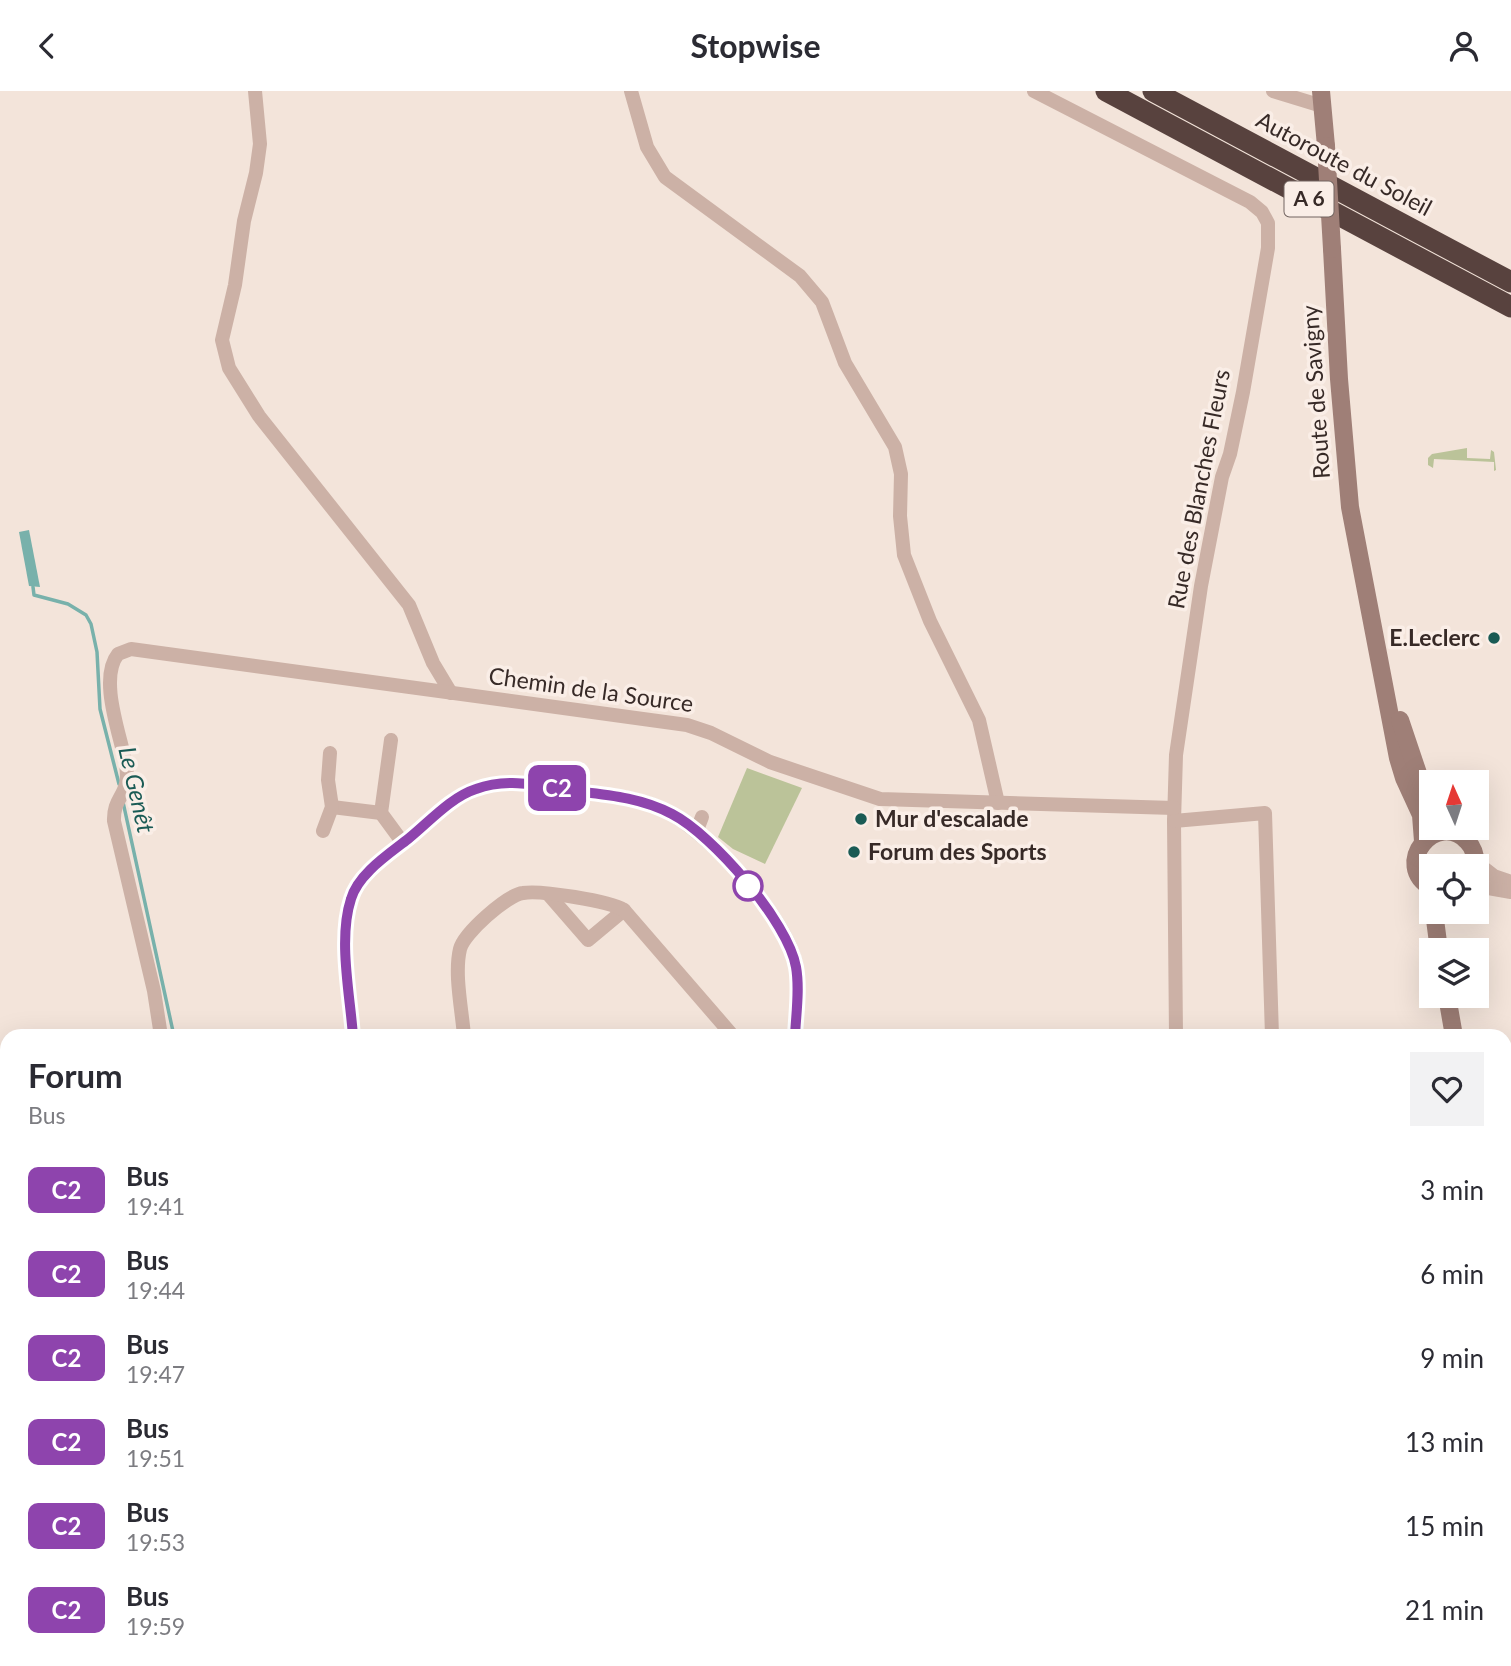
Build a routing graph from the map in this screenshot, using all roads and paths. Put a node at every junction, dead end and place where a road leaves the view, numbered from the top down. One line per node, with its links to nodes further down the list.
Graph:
1 (255, 91): 10 (street)
2 (631, 91): 15 (street)
3 (1034, 91): 18 (street, Rue des Blanches Fleurs)
4 (1106, 91): 9 (highway, Autoroute du Soleil / A 6)
5 (1153, 91): 8 (highway, Autoroute du Soleil / A 6)
6 (1273, 91): 7 (street)
7 (1322, 98): 13 (main road, Route de Savigny, bridge)
8 (1511, 282)
9 (1511, 307)
10 (452, 693): 15 (street, Chemin de la Source); 34 (street, Chemin de la Source)
11 (391, 740): 17 (street)
12 (330, 753): 16 (street)
13 (1406, 777): 14 (main road, Route de Savigny); 20 (main road, Route de Savigny)
14 (1419, 794)
15 (998, 803): 18 (street, Chemin de la Source)
16 (332, 807): 17 (street); 19 (street)
17 (381, 813): 21 (street)
18 (1174, 814): 39 (street, Rue des Blanches Fleurs); 40 (street, Chemin de la Source)
19 (323, 831)
20 (1423, 841): 23 (main road, Route de Savigny)
21 (403, 843): 35 (street); 38 (street)
22 (1489, 873): 24 (street)
23 (1419, 877)
24 (1511, 882)
25 (1489, 889): 26 (street)
26 (1511, 892)
27 (548, 894): 28 (street); 28 (street); 36 (street)
28 (624, 910): 37 (street)
29 (1436, 924): 31 (main road)
30 (1439, 924): 31 (main road)
31 (1437, 931): 32 (main road)
32 (1438, 938)
33 (1449, 1008): 41 (main road)
34 (160, 1029)
35 (352, 1029)
36 (463, 1029)
37 (727, 1029)
38 (795, 1029)
39 (1176, 1029)
40 (1272, 1029)
41 (1453, 1029)

